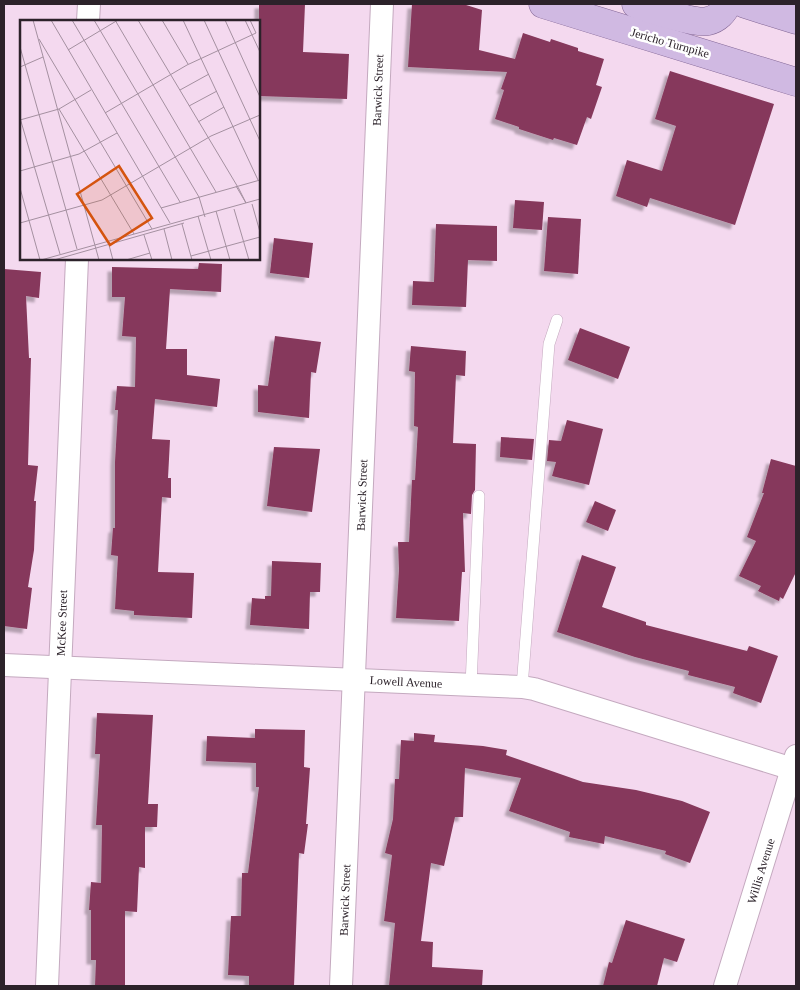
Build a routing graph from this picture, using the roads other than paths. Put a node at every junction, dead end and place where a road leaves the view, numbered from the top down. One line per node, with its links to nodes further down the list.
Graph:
1 (89, 4): 7 (street)
2 (382, 4): 15 (street, Barwick Street)
3 (543, 4): 9 (main road, Jericho Turnpike)
4 (636, 4): 5 (main road)
5 (727, 4)
6 (745, 4): 8 (main road)
7 (88, 20)
8 (796, 20)
9 (796, 82)
10 (77, 260): 14 (street, McKee Street)
11 (558, 320): 17 (lane)
12 (479, 496): 16 (lane)
13 (4, 664): 14 (street, Lowell Avenue)
14 (61, 667): 15 (street, Lowell Avenue); 19 (street, McKee Street)
15 (355, 679): 16 (street, Lowell Avenue); 20 (street, Barwick Street)
16 (471, 686): 17 (street, Lowell Avenue)
17 (522, 687): 18 (street, Lowell Avenue)
18 (795, 765): 21 (street, Willis Avenue)
19 (47, 986)
20 (341, 986)
21 (725, 986)

